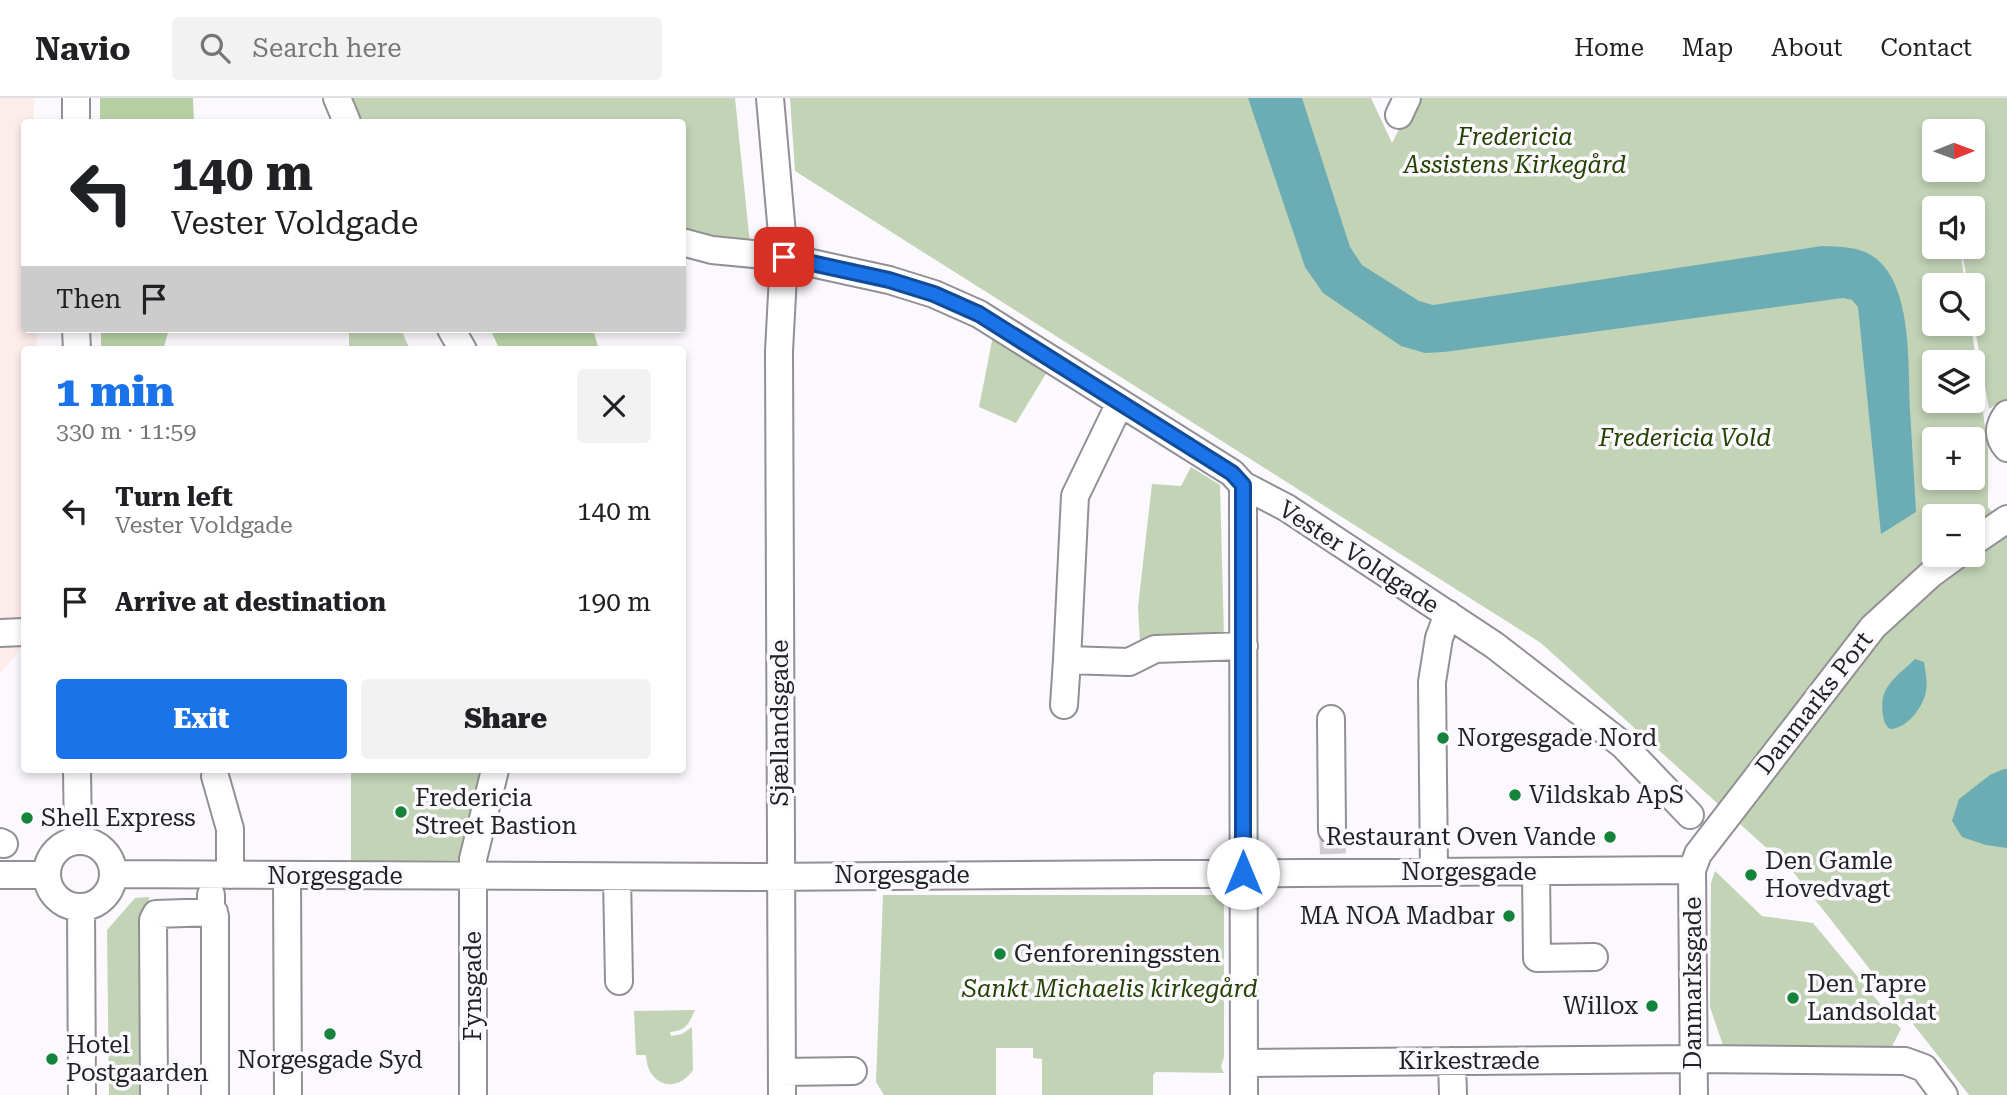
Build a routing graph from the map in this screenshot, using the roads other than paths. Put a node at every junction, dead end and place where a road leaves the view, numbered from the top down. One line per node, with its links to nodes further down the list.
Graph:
1 (75, 98): 5 (street)
2 (337, 98): 6 (street)
3 (754, 98): 8 (street, Sjællandsgade)
4 (770, 98): 8 (street, Sjællandsgade)
5 (76, 119)
6 (346, 119)
7 (686, 243): 8 (street, Vester Voldgade)
8 (776, 256): 9 (street, Vester Voldgade); 38 (street, Sjællandsgade)
9 (1120, 403): 12 (street, Vester Voldgade); 20 (street)
10 (2007, 414): 11 (street)
11 (2007, 449)
12 (1243, 485): 16 (street, Vester Voldgade); 19 (street)
13 (2007, 519): 14 (street)
14 (1985, 534)
15 (1941, 567): 29 (street, Danmarks Port)
16 (1448, 614): 26 (street, Vester Voldgade); 30 (street)
17 (21, 632): 18 (street)
18 (0, 633)
19 (1244, 646): 20 (street); 32 (street)
20 (1067, 660): 21 (street)
21 (1065, 705)
22 (1331, 719): 28 (street)
23 (77, 773): 27 (street)
24 (494, 773): 39 (street, Fynsgade)
25 (215, 776): 36 (street)
26 (1690, 815)
27 (78, 841): 34 (street); 35 (street)
28 (1333, 852): 30 (street, Norgesgade); 32 (street, Norgesgade)
29 (1692, 870): 31 (street, Norgesgade); 45 (street, Danmarksgade)
30 (1434, 872): 31 (street, Norgesgade)
31 (1536, 872): 43 (street)
32 (1243, 873): 38 (street, Norgesgade); 48 (street)
33 (0, 874): 35 (street)
34 (113, 874): 36 (street, Norgesgade); 41 (street)
35 (47, 875): 41 (street)
36 (220, 875): 37 (street, Norgesgade); 42 (street)
37 (287, 876): 39 (street, Norgesgade); 53 (street)
38 (781, 876): 40 (street, Norgesgade); 49 (street, Sjællandsgade)
39 (473, 877): 40 (street, Norgesgade); 54 (street, Fynsgade)
40 (617, 877): 44 (street)
41 (81, 908): 50 (street)
42 (214, 912): 51 (street); 52 (street)
43 (1594, 957)
44 (619, 981)
45 (1693, 1059): 46 (street, Kirkestræde); 57 (street, Danmarksgade); 58 (street, Kirkestræde)
46 (1452, 1061): 48 (street, Kirkestræde); 56 (street)
47 (852, 1063): 49 (street)
48 (1245, 1063): 55 (street)
49 (782, 1074)
50 (82, 1095)
51 (154, 1095)
52 (215, 1095)
53 (288, 1095)
54 (473, 1095)
55 (1244, 1095)
56 (1453, 1095)
57 (1693, 1095)
58 (1944, 1095)

